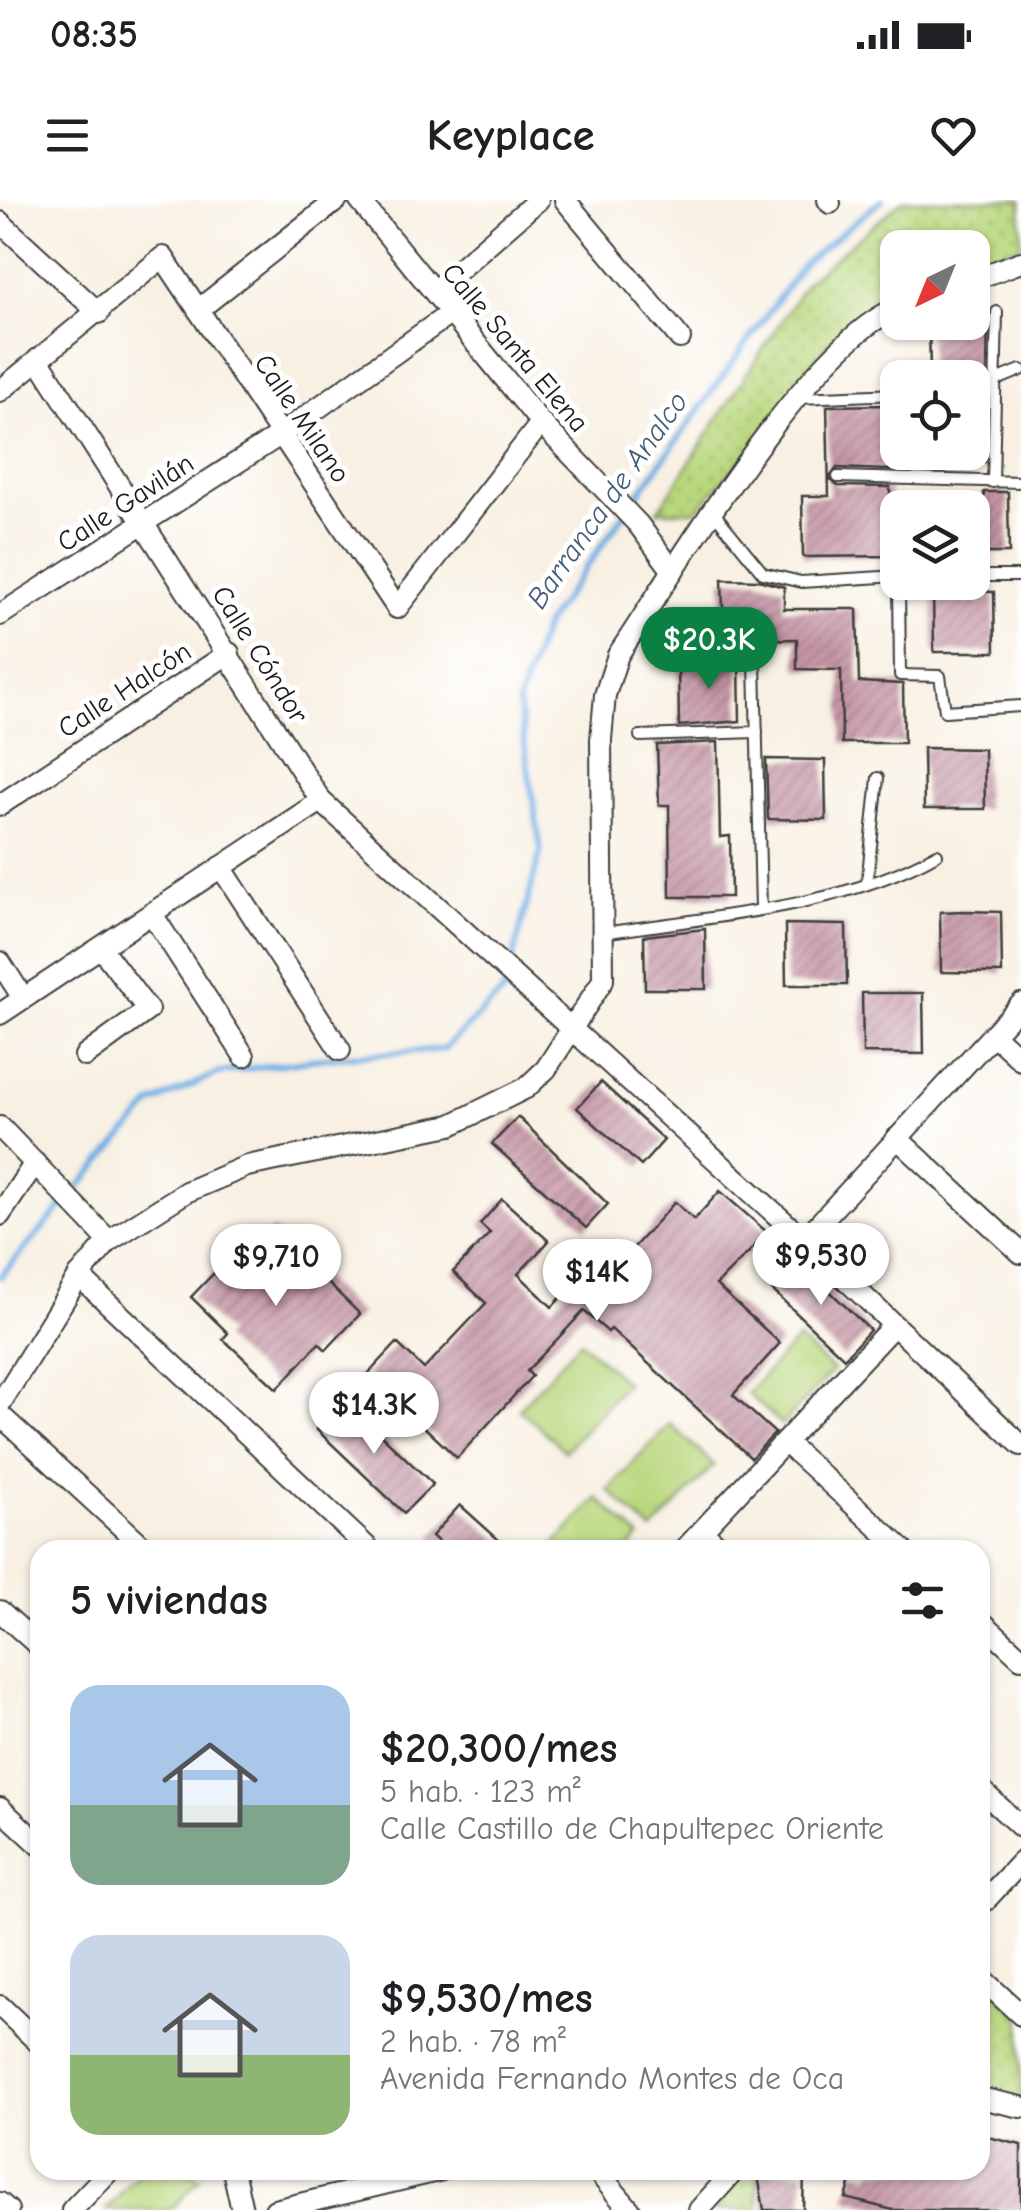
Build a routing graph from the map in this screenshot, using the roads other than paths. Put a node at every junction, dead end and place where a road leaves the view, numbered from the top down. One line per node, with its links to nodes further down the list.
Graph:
1 (337, 200): 9 (street)
2 (359, 200): 8 (street, Calle Santa Elena)
3 (538, 200): 8 (street)
4 (566, 200): 14 (street)
5 (0, 222): 12 (street)
6 (1021, 262): 7 (street)
7 (990, 273)
8 (434, 291): 10 (street, Calle Santa Elena)
9 (198, 310): 12 (street, Calle Milano); 23 (street, Calle Milano)
10 (451, 312): 22 (street, Calle Santa Elena); 23 (street, Calle Gavilán)
11 (996, 312): 17 (lane)
12 (99, 313): 15 (street)
13 (880, 317): 21 (street)
14 (680, 338)
15 (38, 359): 19 (street); 28 (street, Calle Cóndor)
16 (1021, 370): 17 (lane)
17 (998, 379): 18 (lane); 25 (lane)
18 (990, 382)
19 (0, 392)
20 (880, 395): 21 (lane)
21 (795, 398): 27 (street)
22 (541, 423): 23 (street, Calle Milano); 29 (street, Calle Santa Elena)
23 (280, 435): 28 (street, Calle Gavilán)
24 (838, 477): 25 (lane)
25 (993, 482): 26 (lane)
26 (1021, 482)
27 (714, 514): 29 (street); 32 (lane)
28 (144, 522): 34 (street, Calle Gavilán); 35 (street, Calle Cóndor)
29 (673, 572): 48 (street)
30 (990, 576): 31 (lane)
31 (1021, 576)
32 (880, 580)
33 (898, 600): 37 (lane)
34 (0, 615)
35 (229, 653): 41 (street, Calle Cóndor); 42 (street, Calle Halcón)
36 (755, 662): 38 (lane)
37 (1021, 706)
38 (757, 732): 39 (lane); 46 (lane)
39 (640, 736)
40 (878, 778): 45 (lane)
41 (321, 801): 44 (street); 54 (street, Calle Cóndor)
42 (0, 805)
43 (937, 854): 45 (lane)
44 (222, 867): 47 (street); 56 (street)
45 (866, 884): 46 (lane)
46 (761, 908): 48 (lane)
47 (152, 914): 49 (street); 58 (street)
48 (604, 933): 54 (street)
49 (101, 948): 51 (street); 57 (street)
50 (0, 962): 51 (street)
51 (23, 998): 53 (street)
52 (1021, 1004): 55 (street)
53 (0, 1014)
54 (572, 1029): 64 (street, Calle Cóndor); 65 (street)
55 (993, 1034): 59 (street); 61 (street)
56 (340, 1050)
57 (85, 1056)
58 (244, 1056)
59 (1021, 1060)
60 (0, 1127): 62 (street)
61 (897, 1138): 64 (street); 66 (street)
62 (35, 1164): 63 (street); 65 (street)
63 (0, 1215)
64 (804, 1240): 68 (street, Calle Cóndor)
65 (109, 1241): 67 (street)
66 (1021, 1253)
67 (79, 1276): 69 (street); 75 (street)
68 (892, 1326): 71 (street); 72 (street, Calle Cóndor)
69 (0, 1404)
70 (0, 1415): 74 (street)
71 (785, 1442): 73 (street); 78 (street)
72 (1021, 1445)
73 (702, 1531): 76 (street); 77 (street)
74 (136, 1540)
75 (359, 1540)
76 (693, 1540)
77 (711, 1540)
78 (892, 1540)
79 (0, 1610): 81 (street)
80 (990, 1629): 82 (street)
81 (30, 1638)
82 (1021, 1658)
83 (990, 1798): 85 (street)
84 (0, 1808): 86 (street)
85 (1021, 1827)
86 (30, 1836)
87 (1021, 1862): 88 (street)
88 (990, 1895)
89 (990, 1986): 91 (street)
90 (0, 2006): 92 (street)
91 (1021, 2015)
92 (30, 2034)
93 (990, 2100): 94 (street)
94 (1021, 2108)
95 (100, 2180): 102 (street)
96 (235, 2180): 103 (street)
97 (400, 2180): 104 (street)
98 (604, 2180): 105 (street)
99 (726, 2180): 106 (street)
100 (0, 2203): 101 (street)
101 (8, 2210)
102 (72, 2210)
103 (242, 2210)
104 (274, 2210)
105 (630, 2210)
106 (698, 2210)

